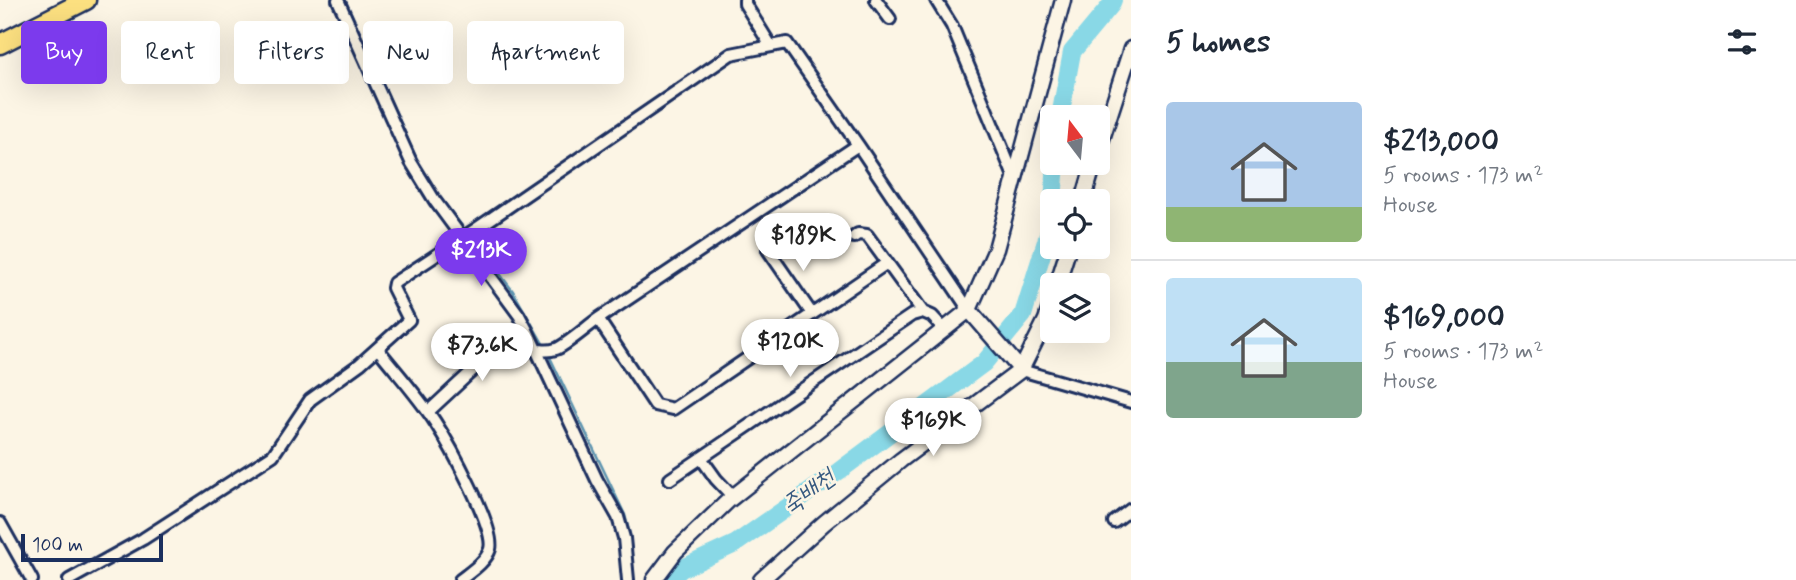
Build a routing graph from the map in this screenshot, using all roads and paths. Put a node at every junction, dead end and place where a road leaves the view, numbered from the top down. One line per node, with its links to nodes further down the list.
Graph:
1 (86, 0): 8 (main road)
2 (338, 0): 14 (street)
3 (746, 0): 9 (street)
4 (876, 0): 7 (street)
5 (936, 0): 13 (street)
6 (1063, 0): 13 (street)
7 (890, 19)
8 (0, 44)
9 (771, 46): 12 (street); 14 (street)
10 (1131, 49): 11 (street)
11 (1110, 114)
12 (858, 145): 18 (street); 21 (street)
13 (1015, 179): 18 (street)
14 (466, 236): 24 (street); 25 (street)
15 (854, 237): 17 (street)
16 (768, 250): 20 (street)
17 (887, 263): 19 (street); 20 (street)
18 (968, 310): 22 (street); 26 (street)
19 (923, 312): 22 (street); 29 (street)
20 (812, 314): 21 (street)
21 (597, 319): 24 (street)
22 (944, 330): 31 (street)
23 (1040, 332): 26 (street)
24 (535, 348): 28 (street); 38 (street)
25 (378, 349): 28 (street); 36 (street)
26 (1021, 370): 27 (street); 40 (street)
27 (1131, 402)
28 (428, 412): 37 (street)
29 (701, 458): 30 (street); 31 (street)
30 (670, 479)
31 (733, 497): 39 (street)
32 (1131, 509): 33 (street)
33 (1114, 522)
34 (0, 523): 35 (street)
35 (32, 580)
36 (69, 580)
37 (460, 580)
38 (628, 580)
39 (654, 580)
40 (761, 580)

